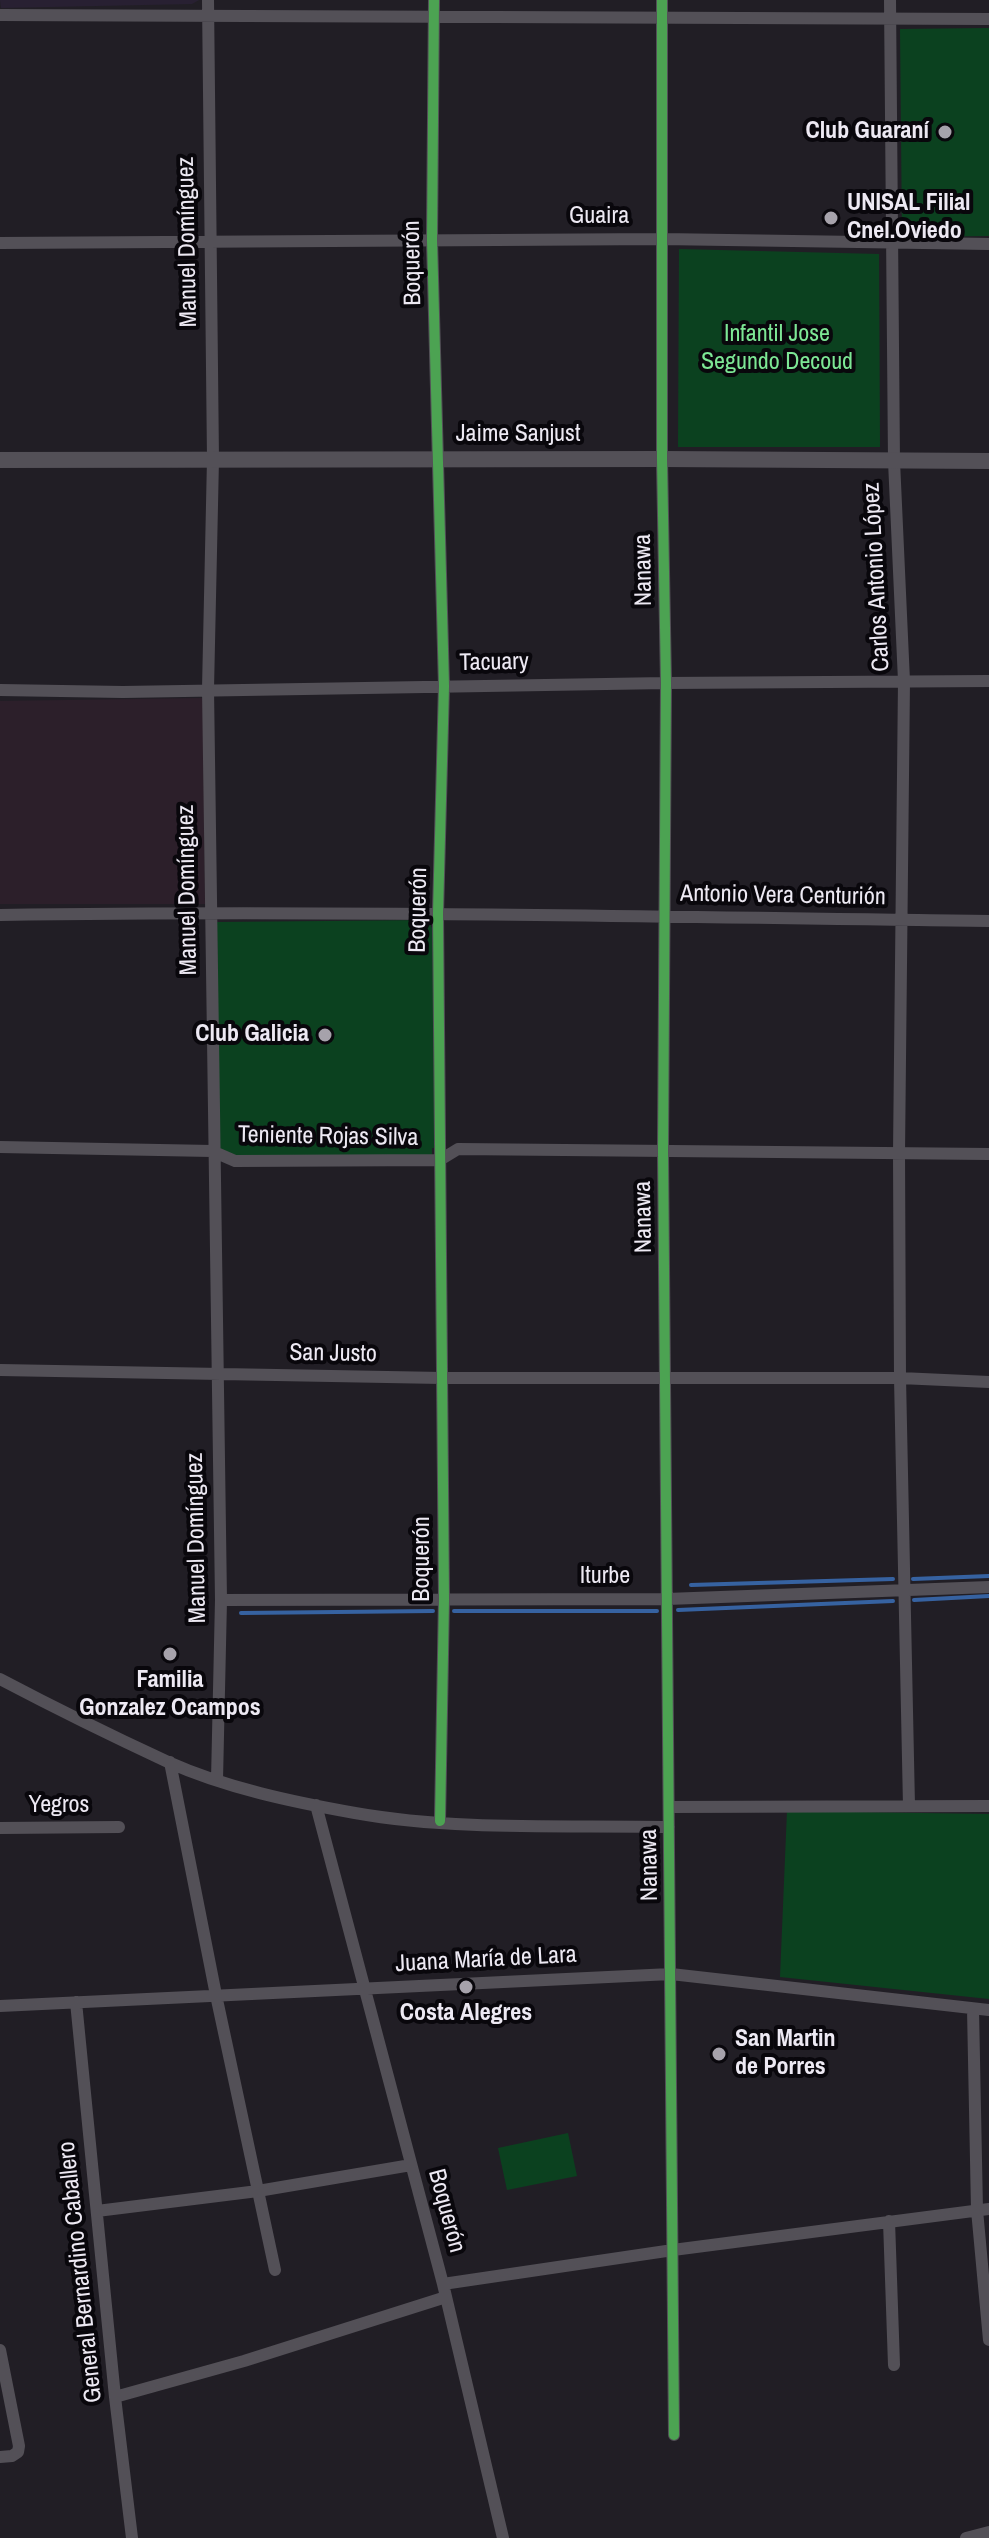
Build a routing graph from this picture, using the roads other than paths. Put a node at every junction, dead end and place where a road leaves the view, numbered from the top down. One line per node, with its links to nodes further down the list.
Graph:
1 (208, 0): 6 (street, Manuel Domínguez)
2 (434, 0): 7 (street, Boquerón)
3 (662, 0): 8 (street, Nanawa)
4 (890, 0): 9 (street, Carlos Antonio López)
5 (0, 15): 6 (street)
6 (209, 15): 7 (street); 13 (street, Manuel Domínguez)
7 (434, 17): 8 (street); 12 (street, Boquerón)
8 (662, 19): 9 (street); 11 (street, Nanawa)
9 (891, 19): 10 (street); 15 (street, Carlos Antonio López)
10 (989, 19)
11 (662, 239): 12 (street, Guaira); 15 (street, Guaira); 19 (street, Nanawa)
12 (432, 240): 13 (street, Guaira); 18 (street, Boquerón)
13 (209, 241): 14 (street, Guaira); 17 (street, Manuel Domínguez)
14 (0, 243)
15 (892, 244): 16 (street, Guaira); 21 (street, Carlos Antonio López)
16 (989, 244)
17 (213, 459): 18 (main road, Jaime Sanjust); 20 (main road, Jaime Sanjust); 27 (street, Manuel Domínguez)
18 (436, 459): 19 (main road, Jaime Sanjust); 26 (street, Boquerón)
19 (662, 459): 21 (main road, Jaime Sanjust); 25 (street, Nanawa)
20 (0, 460)
21 (894, 461): 22 (main road, Jaime Sanjust); 23 (street, Carlos Antonio López)
22 (989, 461)
23 (904, 681): 24 (street, Tacuary); 25 (street, Tacuary); 33 (street, Carlos Antonio López)
24 (989, 681)
25 (666, 683): 26 (street, Tacuary); 32 (street, Nanawa)
26 (444, 686): 27 (street, Tacuary); 30 (street, Boquerón)
27 (208, 689): 28 (street, Tacuary); 29 (street, Manuel Domínguez)
28 (0, 690)
29 (211, 911): 30 (street, Antonio Vera Centurión); 31 (street, Antonio Vera Centurión); 36 (street, Manuel Domínguez)
30 (438, 913): 32 (street, Antonio Vera Centurión); 40 (street, Boquerón)
31 (0, 915)
32 (663, 916): 33 (street, Antonio Vera Centurión); 37 (street, Nanawa)
33 (901, 920): 34 (street, Antonio Vera Centurión); 38 (street, Carlos Antonio López)
34 (989, 921)
35 (0, 1147): 36 (street, Teniente Rojas Silva)
36 (212, 1151): 40 (street, Teniente Rojas Silva); 42 (street, Manuel Domínguez)
37 (663, 1151): 38 (street, Teniente Rojas Silva); 40 (street, Teniente Rojas Silva); 43 (street, Nanawa)
38 (899, 1153): 39 (street, Teniente Rojas Silva); 45 (street, Carlos Antonio López)
39 (989, 1154)
40 (440, 1160): 44 (street, Boquerón)
41 (0, 1370): 42 (street, San Justo)
42 (217, 1374): 44 (street, San Justo); 51 (street, Manuel Domínguez)
43 (665, 1376): 44 (street, San Justo); 45 (street, San Justo); 50 (street, Nanawa)
44 (442, 1378): 49 (street, Boquerón)
45 (900, 1378): 46 (street, San Justo); 48 (street, Carlos Antonio López)
46 (989, 1382)
47 (989, 1587): 48 (street, Iturbe)
48 (904, 1590): 50 (street, Iturbe); 56 (street, Carlos Antonio López)
49 (444, 1599): 50 (street, Iturbe); 51 (street, Iturbe); 59 (street, Boquerón)
50 (667, 1599): 58 (street, Nanawa)
51 (221, 1600): 54 (street, Manuel Domínguez)
52 (0, 1679): 53 (street)
53 (170, 1762): 54 (street); 65 (street)
54 (217, 1780): 55 (street)
55 (316, 1805): 59 (street); 64 (street, Boquerón)
56 (909, 1806): 57 (street); 58 (street)
57 (989, 1806)
58 (669, 1807): 61 (street, Nanawa)
59 (440, 1821): 61 (street)
60 (119, 1827): 62 (street, Yegros)
61 (669, 1827): 63 (street, Nanawa)
62 (0, 1828)
63 (671, 1974): 64 (street, Juana María de Lara); 68 (street, Juana María de Lara); 75 (street, Nanawa)
64 (364, 1988): 65 (street, Juana María de Lara); 70 (street, Boquerón)
65 (216, 1995): 66 (street, Juana María de Lara); 71 (street)
66 (76, 2002): 67 (street, Juana María de Lara); 73 (street, General Bernardino Caballero)
67 (0, 2006)
68 (973, 2009): 69 (street, Juana María de Lara); 72 (street)
69 (989, 2010)
70 (411, 2165): 71 (street); 77 (street, Boquerón)
71 (258, 2191): 73 (street); 76 (street)
72 (983, 2209): 74 (street); 78 (street)
73 (97, 2211): 81 (street, General Bernardino Caballero)
74 (889, 2221): 75 (street); 80 (street)
75 (673, 2250): 77 (street); 82 (street, Nanawa)
76 (275, 2270)
77 (445, 2291): 81 (street); 86 (street, Boquerón)
78 (989, 2340)
79 (0, 2350): 83 (street)
80 (894, 2365)
81 (115, 2397): 85 (street, General Bernardino Caballero)
82 (674, 2435)
83 (0, 2457)
84 (989, 2532): 87 (street)
85 (132, 2538)
86 (503, 2538)
87 (966, 2538)

